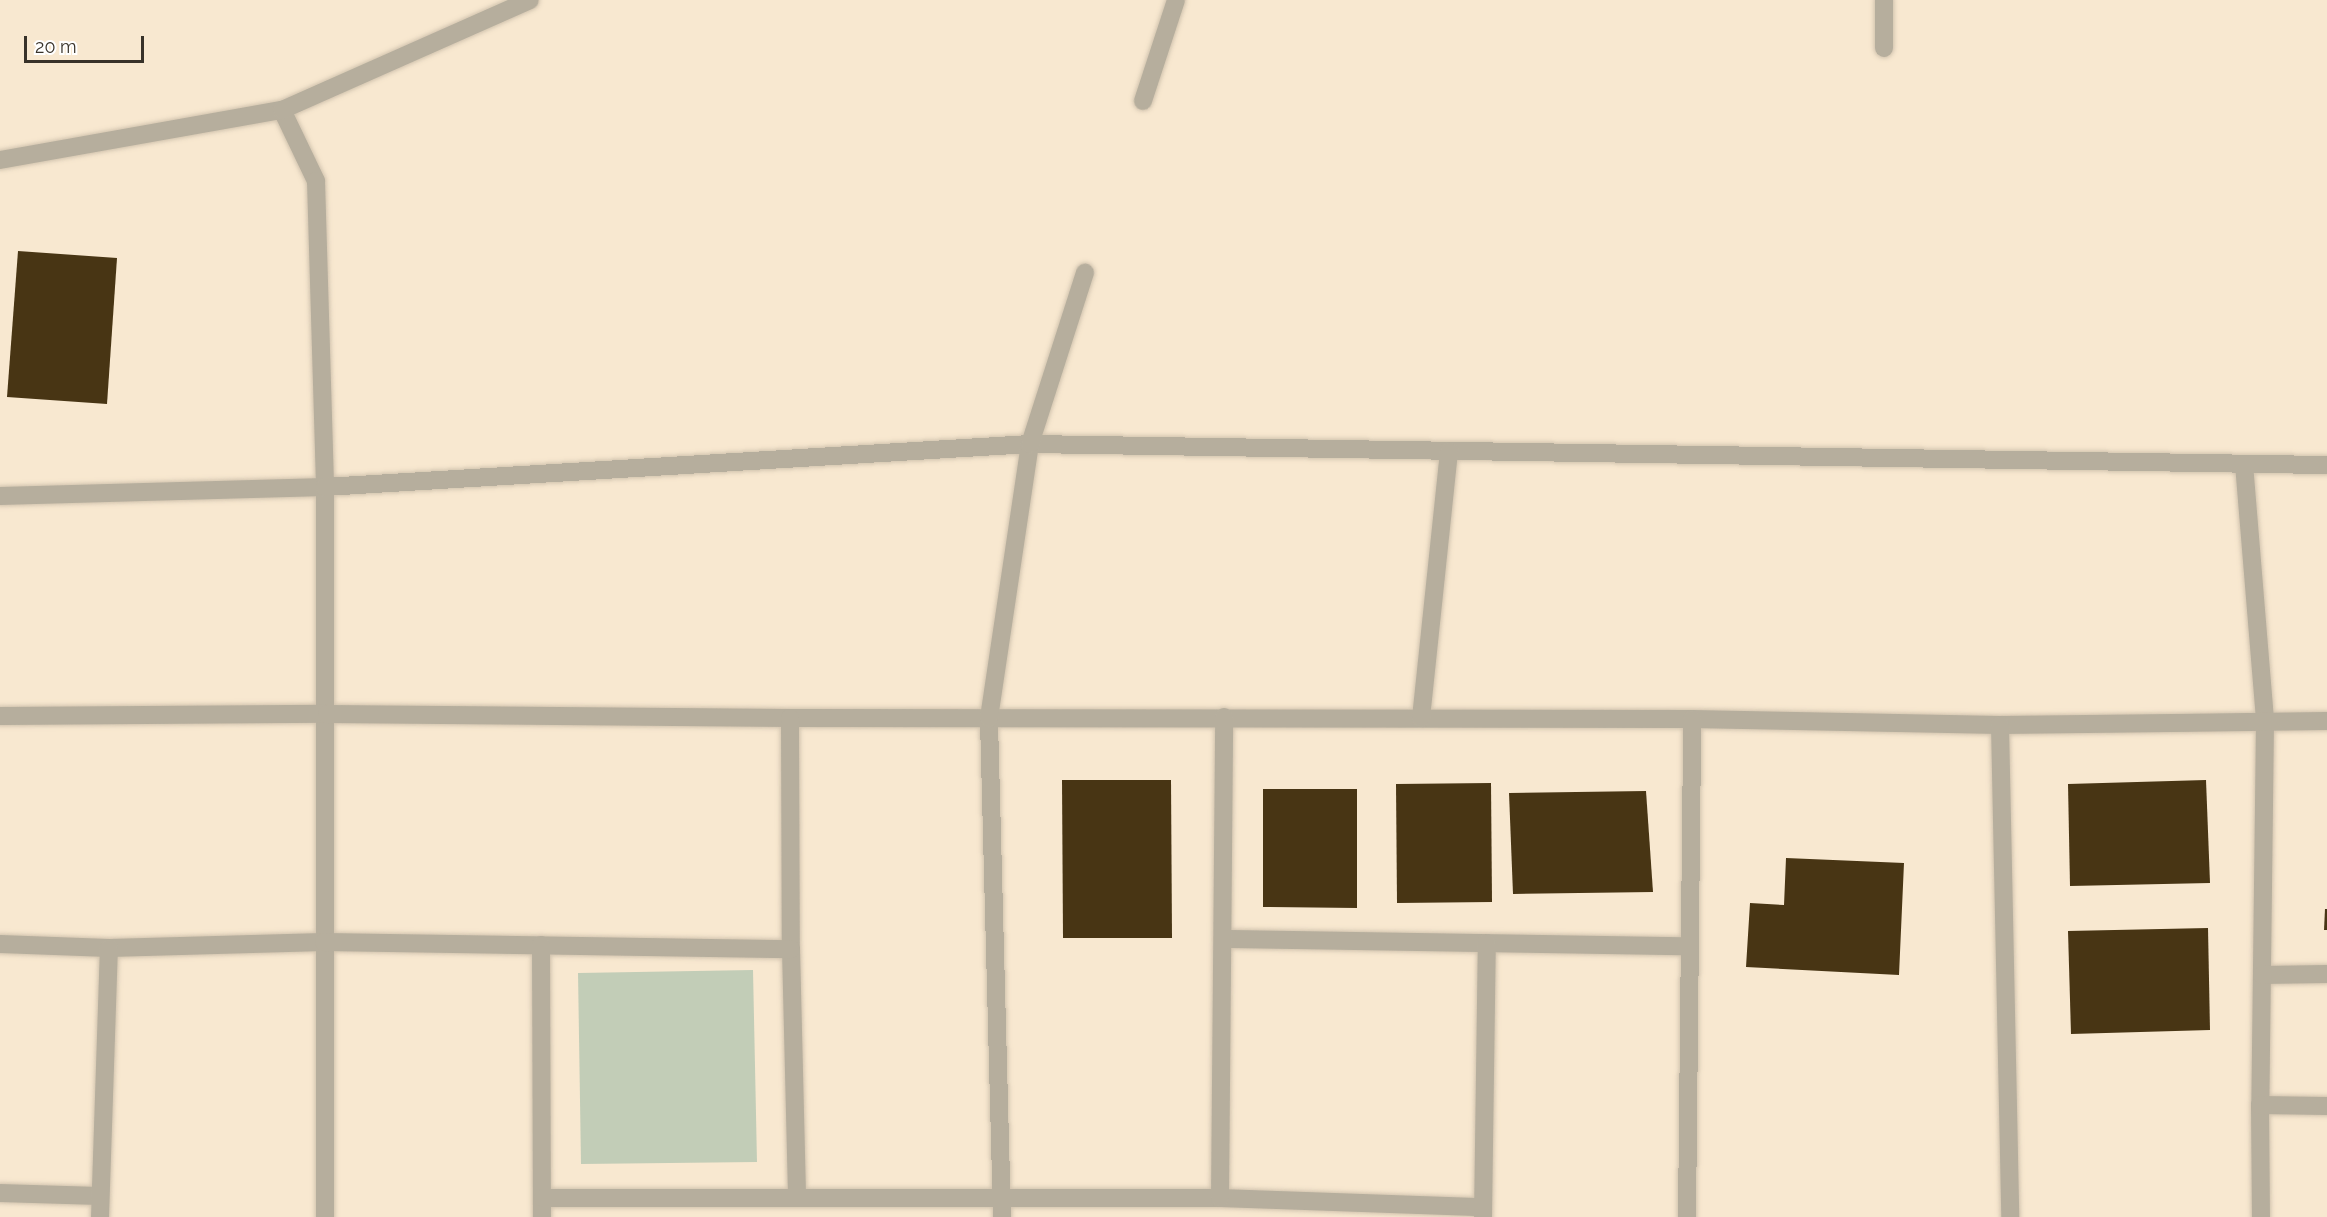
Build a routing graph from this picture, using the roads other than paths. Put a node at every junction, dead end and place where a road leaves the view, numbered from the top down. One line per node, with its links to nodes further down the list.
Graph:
1 (530, 0): 6 (street)
2 (1176, 0): 5 (street)
3 (1884, 0): 4 (street)
4 (1884, 48)
5 (1143, 101)
6 (282, 110): 7 (street); 13 (street)
7 (0, 160)
8 (1085, 273): 9 (street)
9 (1030, 444): 10 (street); 13 (street); 19 (street)
10 (1449, 451): 11 (street); 20 (street)
11 (2244, 464): 12 (street); 23 (street)
12 (2327, 465)
13 (325, 487): 14 (street); 15 (street)
14 (0, 496)
15 (327, 714): 16 (street); 18 (street); 26 (street)
16 (0, 716)
17 (1224, 717): 19 (street); 20 (street); 25 (street)
18 (790, 718): 19 (street); 32 (street)
19 (990, 718): 39 (street)
20 (1421, 718): 21 (street)
21 (1692, 719): 24 (street); 30 (street)
22 (2327, 721): 23 (street)
23 (2265, 722): 24 (street); 34 (street)
24 (2000, 725): 49 (street)
25 (1224, 939): 27 (street); 42 (street)
26 (324, 942): 29 (street); 31 (street); 45 (street)
27 (1487, 943): 30 (street); 43 (street)
28 (0, 944): 31 (street)
29 (541, 945): 32 (street); 40 (street)
30 (1689, 946): 48 (street)
31 (109, 948): 38 (street)
32 (791, 949): 41 (street)
33 (2327, 974): 34 (street)
34 (2262, 975): 35 (street)
35 (2260, 1105): 36 (street); 50 (street)
36 (2327, 1106)
37 (0, 1193): 38 (street)
38 (99, 1196): 44 (street)
39 (1002, 1196): 41 (street); 42 (street); 47 (street)
40 (543, 1198): 41 (street); 46 (street)
41 (796, 1198)
42 (1220, 1198): 43 (street)
43 (1483, 1212)
44 (100, 1217)
45 (325, 1217)
46 (542, 1217)
47 (1002, 1217)
48 (1688, 1217)
49 (2010, 1217)
50 (2261, 1217)

